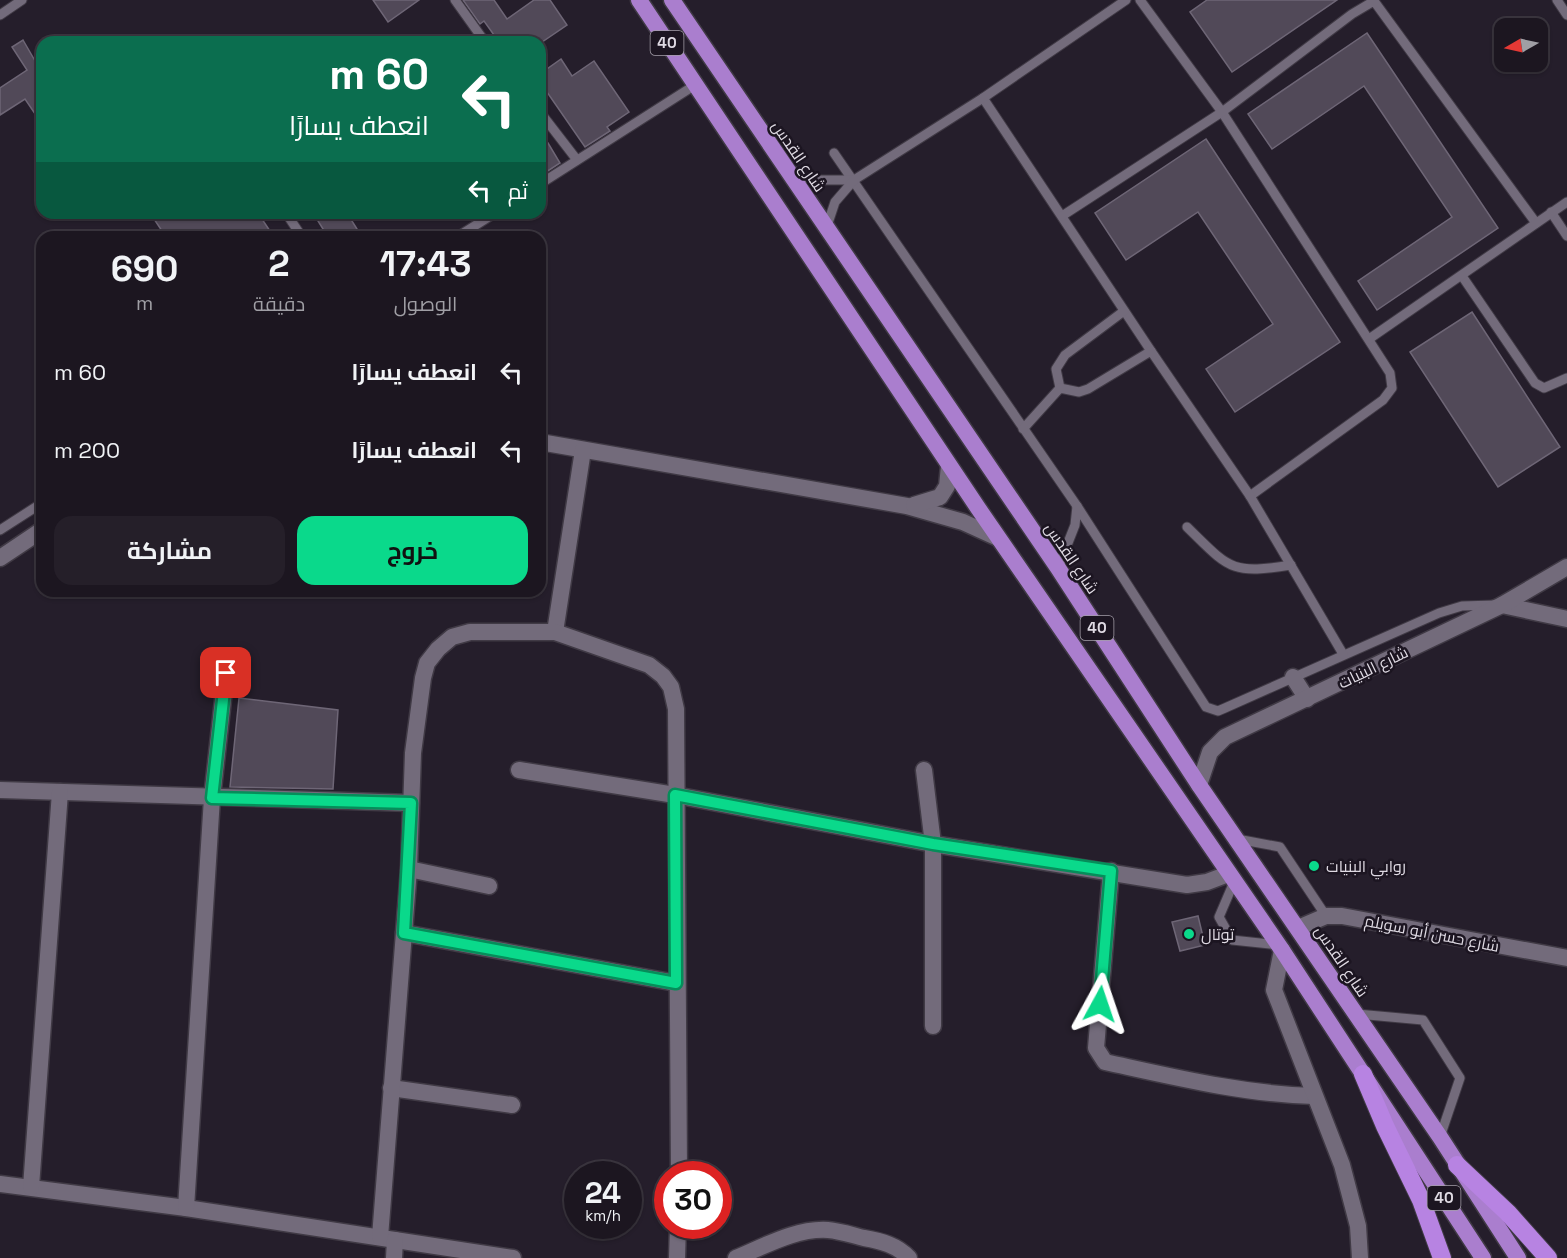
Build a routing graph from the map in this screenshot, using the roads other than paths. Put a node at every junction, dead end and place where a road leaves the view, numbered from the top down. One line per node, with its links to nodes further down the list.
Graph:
1 (22, 0): 9 (lane)
2 (455, 0): 11 (lane)
3 (639, 0): 12 (highway, 40)
4 (1126, 0): 13 (lane)
5 (1140, 0): 14 (lane)
6 (1557, 0): 10 (lane)
7 (1375, 1): 14 (lane); 25 (lane)
8 (674, 2): 18 (highway, شارع القدس / 40)
9 (0, 15)
10 (1567, 15)
11 (481, 36)
12 (694, 85): 17 (lane); 38 (highway, 40)
13 (983, 98): 20 (lane); 23 (lane)
14 (1222, 112): 23 (lane); 31 (lane)
15 (546, 120): 17 (lane)
16 (834, 153): 20 (lane)
17 (577, 160): 19 (lane)
18 (789, 174): 20 (lane); 26 (highway, شارع القدس / 40)
19 (546, 180)
20 (854, 180): 26 (lane); 35 (lane)
21 (1567, 202): 22 (lane)
22 (1551, 212): 25 (lane); 28 (lane)
23 (1062, 216): 30 (lane)
24 (486, 219): 27 (lane)
25 (1536, 223): 29 (lane)
26 (826, 229): 50 (highway, شارع القدس / 40)
27 (466, 231)
28 (1567, 236)
29 (1462, 276): 31 (lane); 33 (lane)
30 (1124, 311): 32 (lane); 34 (lane)
31 (1369, 339): 39 (lane)
32 (1150, 351): 34 (lane); 39 (lane)
33 (1567, 378)
34 (1060, 388): 35 (lane)
35 (1023, 429): 41 (lane)
36 (546, 443): 37 (street)
37 (583, 450): 40 (street); 53 (street)
38 (949, 466): 40 (street); 46 (highway, 40)
39 (1250, 496): 48 (lane)
40 (907, 506): 46 (street)
41 (1077, 506): 50 (lane); 56 (lane)
42 (36, 507): 44 (lane)
43 (1187, 527): 48 (lane)
44 (0, 530)
45 (36, 534): 47 (street)
46 (998, 538): 70 (highway, 40)
47 (0, 558)
48 (1290, 565): 54 (lane)
49 (1567, 567): 51 (street, شارع البنيات)
50 (1058, 568): 60 (highway, شارع القدس / 40)
51 (1502, 605): 52 (street); 54 (lane); 57 (street, شارع البنيات)
52 (1567, 619)
53 (555, 632): 63 (street); 65 (street)
54 (1342, 654): 56 (lane)
55 (226, 673): 64 (street)
56 (1293, 677): 57 (street)
57 (1307, 699): 60 (street, شارع البنيات)
58 (519, 770): 63 (street)
59 (924, 770): 67 (street)
60 (1199, 785): 66 (highway, شارع القدس / 40)
61 (0, 790): 62 (street)
62 (60, 792): 64 (street); 88 (street)
63 (675, 795): 67 (street); 77 (street)
64 (212, 798): 65 (street); 89 (street)
65 (411, 803): 68 (street)
66 (1237, 839): 72 (lane); 73 (highway, شارع القدس / 40)
67 (933, 844): 69 (street); 79 (street)
68 (409, 869): 71 (street); 74 (street)
69 (1111, 871): 70 (street); 82 (street)
70 (1231, 878): 75 (highway, 40); 75 (lane)
71 (489, 886)
72 (1326, 916): 73 (street, شارع حسن أبو سويلم); 76 (street, شارع حسن أبو سويلم)
73 (1298, 928): 78 (highway, شارع القدس / 40)
74 (404, 933): 77 (street); 81 (street)
75 (1280, 947): 80 (highway, 40); 82 (street)
76 (1567, 958)
77 (676, 983): 85 (street)
78 (1357, 1014): 84 (highway, شارع القدس / 40); 84 (lane)
79 (933, 1026)
80 (1363, 1074): 98 (highway); 99 (highway, 40)
81 (391, 1088): 83 (street); 90 (street)
82 (1314, 1096): 97 (street)
83 (512, 1105)
84 (1440, 1137): 86 (highway, شارع القدس / 40)
85 (679, 1161)
86 (1457, 1165): 100 (highway, شارع القدس / 40); 101 (highway)
87 (0, 1184): 88 (street)
88 (31, 1187): 89 (street)
89 (186, 1208): 90 (street)
90 (388, 1238): 92 (street); 93 (street)
91 (678, 1239): 94 (street)
92 (394, 1258)
93 (513, 1258)
94 (677, 1258)
95 (736, 1258): 96 (street)
96 (909, 1258)
97 (1360, 1258)
98 (1442, 1258)
99 (1483, 1258)
100 (1518, 1258)
101 (1548, 1258)

